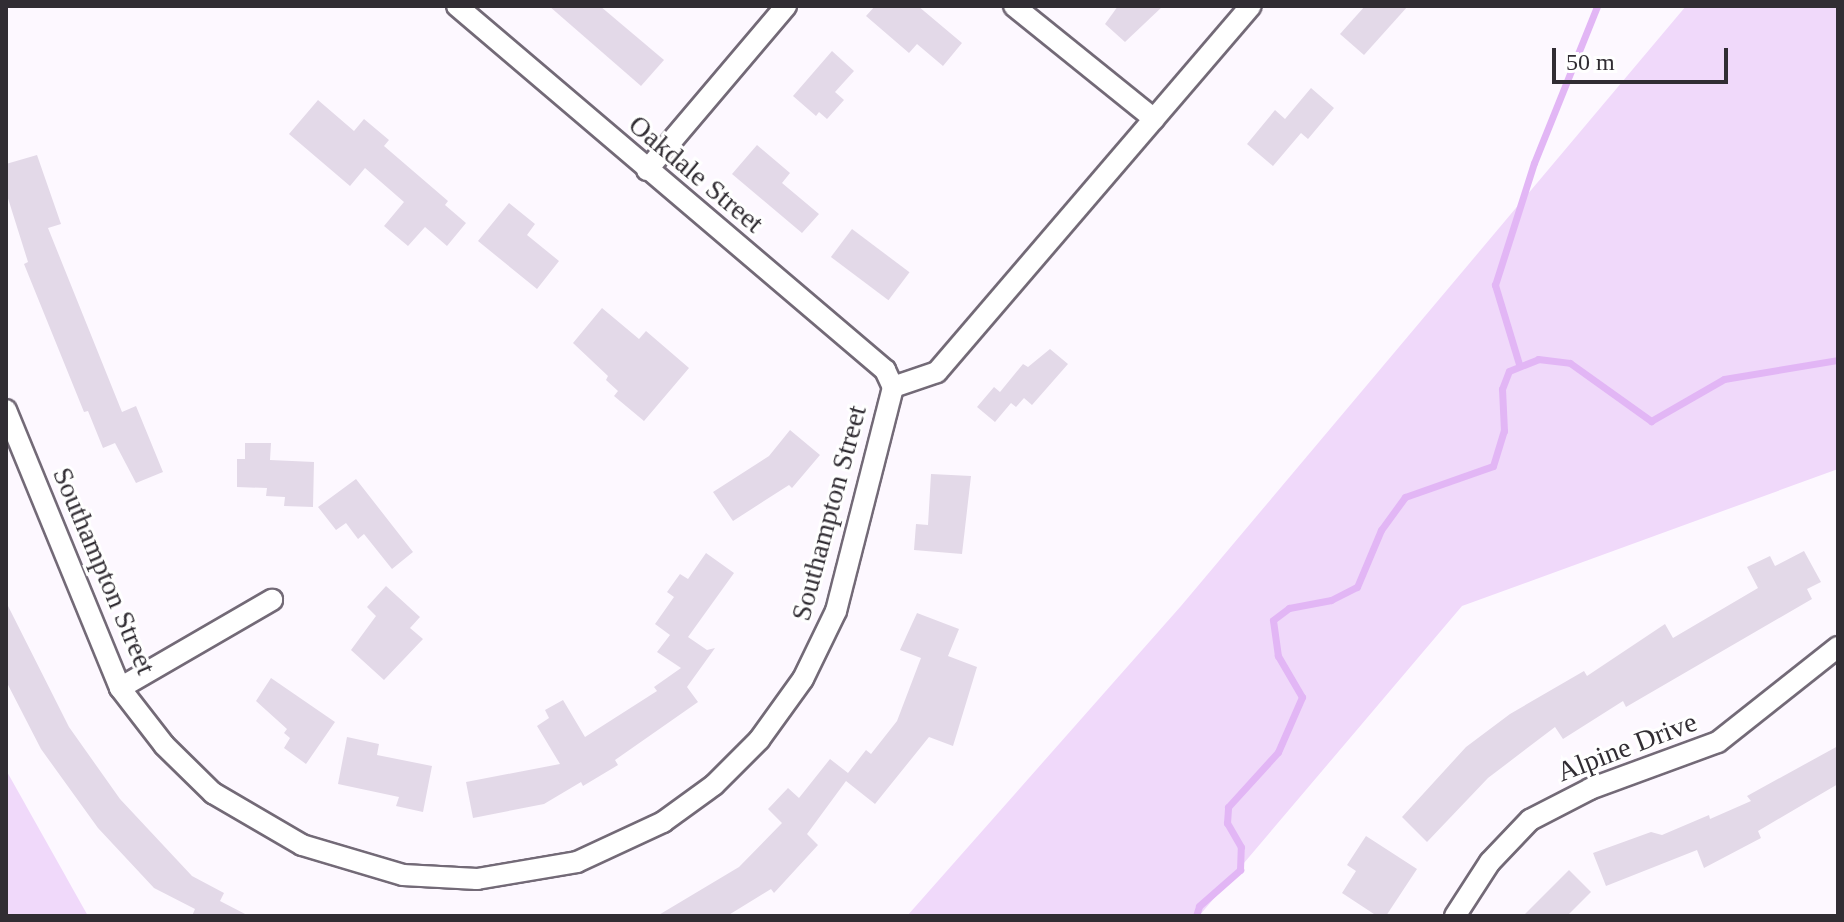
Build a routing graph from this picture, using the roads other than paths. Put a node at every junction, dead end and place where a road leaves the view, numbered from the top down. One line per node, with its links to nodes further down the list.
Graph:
1 (457, 6): 6 (street, Oakdale Street)
2 (786, 6): 6 (street)
3 (1014, 6): 5 (street)
4 (1251, 6): 5 (street, Southampton Street)
5 (1154, 119): 7 (street, Southampton Street)
6 (647, 170): 7 (street, Oakdale Street)
7 (893, 387): 11 (street, Southampton Street)
8 (6, 410): 11 (street, Southampton Street)
9 (272, 600): 11 (street)
10 (1838, 647): 12 (street, Alpine Drive)
11 (120, 688)
12 (1455, 916)

